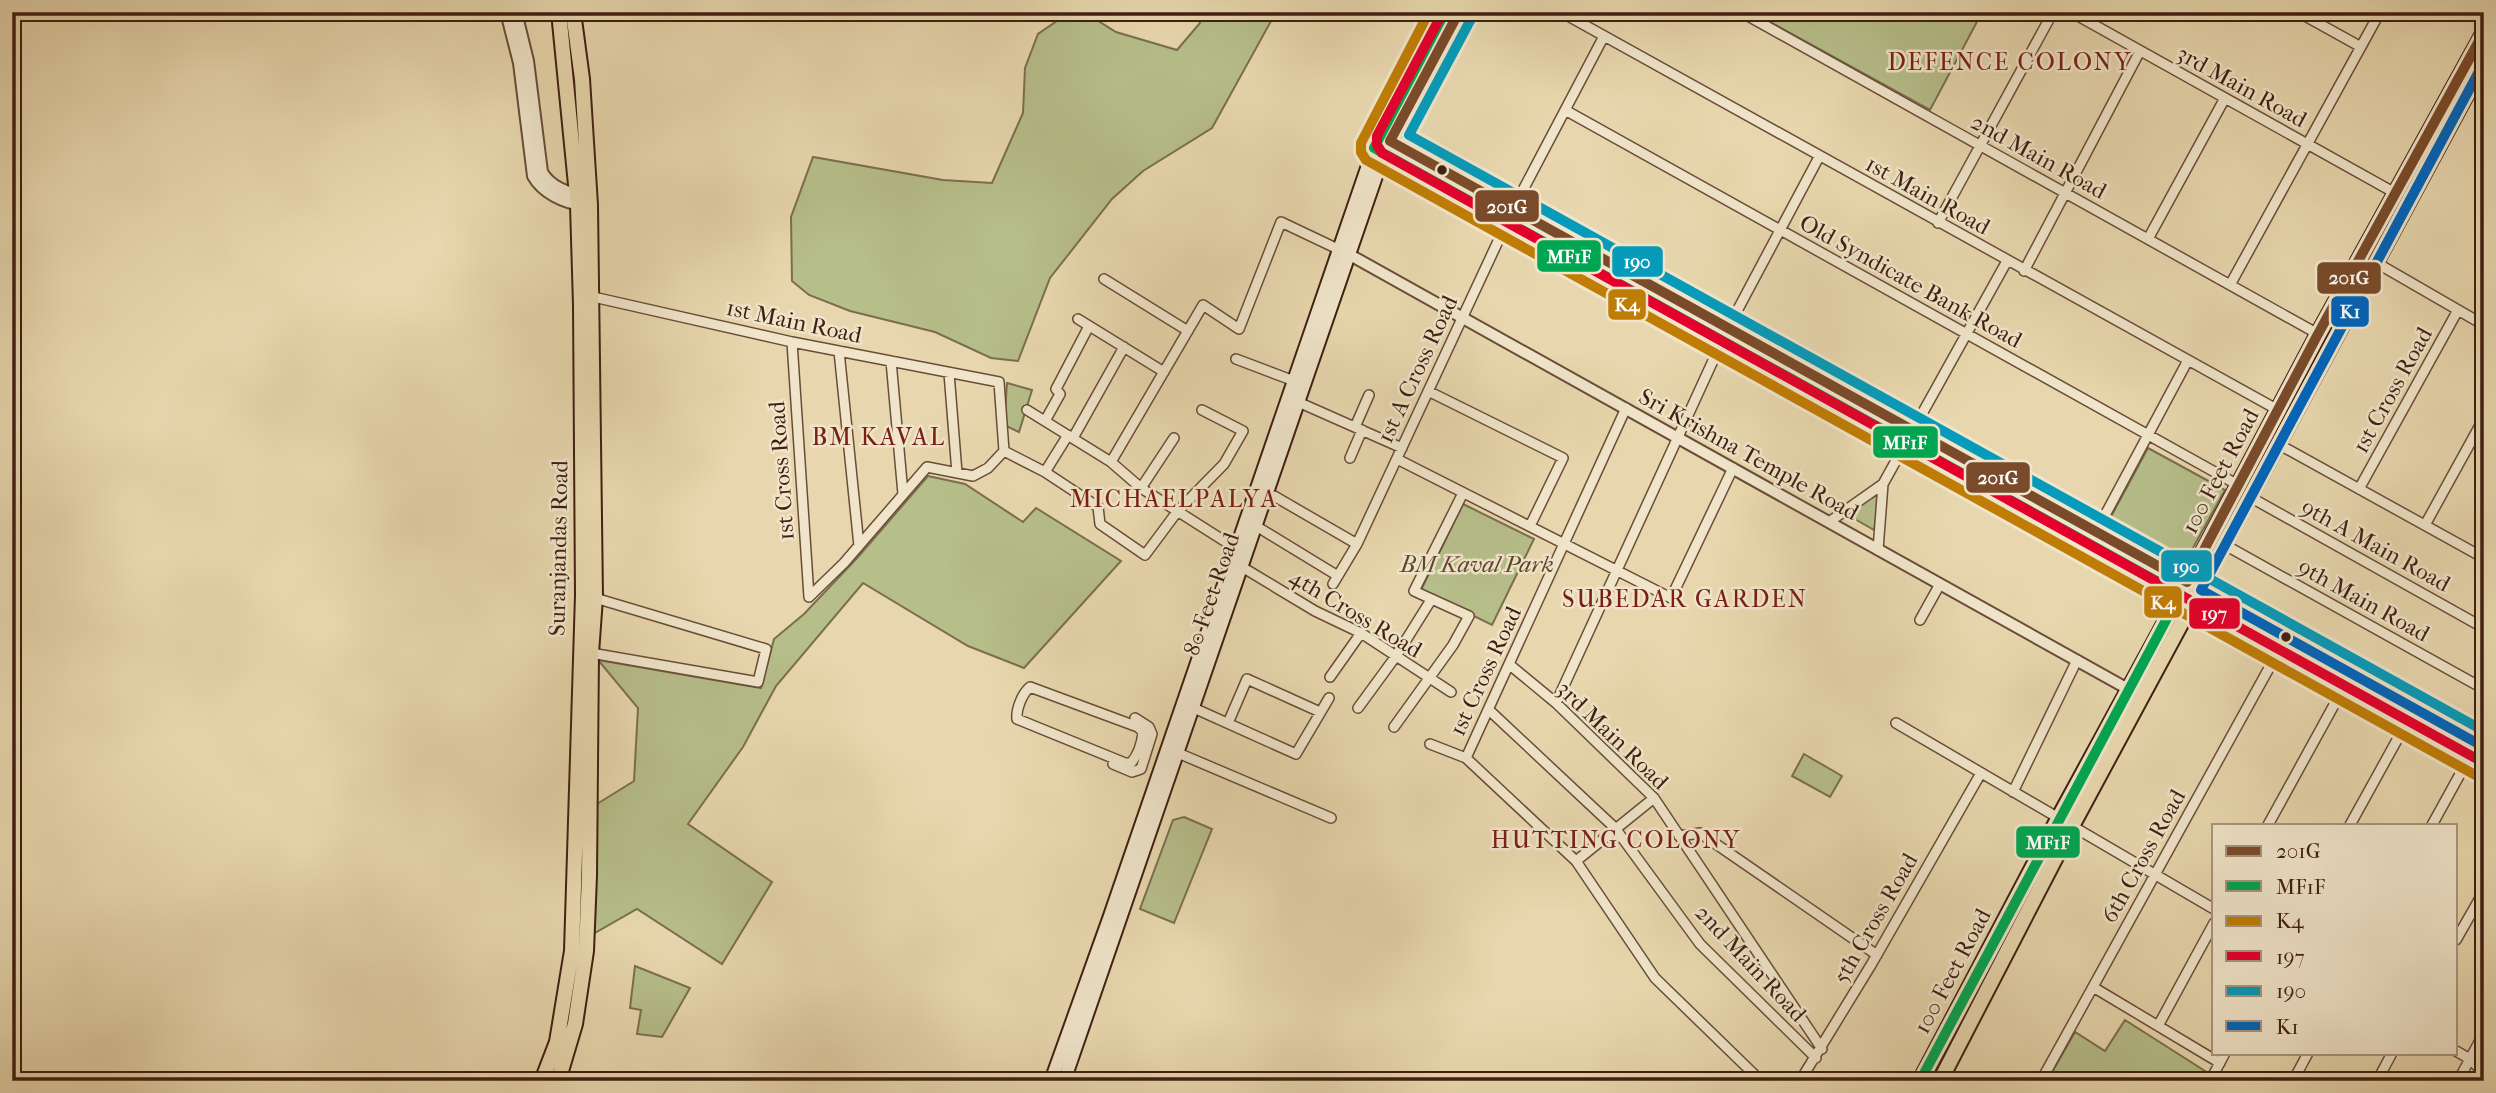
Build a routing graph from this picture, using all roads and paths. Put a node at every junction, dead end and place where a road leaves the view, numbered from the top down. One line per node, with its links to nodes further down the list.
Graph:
1 (506, 12): 30 (street)
2 (516, 12): 30 (street)
3 (559, 12): 30 (main road, Suranjandas Road)
4 (573, 12): 30 (main road, Suranjandas Road)
5 (1445, 12): 17 (main road, 80 Feet Road)
6 (1459, 12): 17 (main road, 80 Feet Road)
7 (1561, 12): 14 (street, 1st Main Road)
8 (1584, 12): 14 (street)
9 (1741, 12): 25 (street, 2nd Main Road)
10 (2053, 12): 25 (street)
11 (2071, 12): 19 (street, 3rd Main Road)
12 (2298, 12): 18 (street)
13 (2380, 12): 18 (street)
14 (1579, 22): 16 (street, 1st Main Road)
15 (2484, 32): 29 (main road, 100 Feet Road)
16 (1604, 36): 22 (street); 27 (street, 1st Main Road)
17 (1436, 42): 23 (main road, 80 Feet Road)
18 (2361, 47): 24 (street)
19 (2140, 51): 21 (street, 3rd Main Road); 28 (street)
20 (2484, 62): 38 (main road, 100 Feet Road)
21 (2225, 98): 24 (street, 3rd Main Road); 35 (street)
22 (1565, 110): 31 (street); 34 (street, Old Syndicate Bank Road)
23 (1385, 138): 26 (main road, 80 Feet Road); 31 (main road)
24 (2307, 144): 29 (street, 3rd Main Road); 41 (street)
25 (1980, 146): 28 (street, 2nd Main Road); 33 (street)
26 (1379, 151): 32 (main road); 36 (main road, 80 Feet Road)
27 (1819, 157): 33 (street, 1st Main Road); 34 (street)
28 (2065, 193): 35 (street, 2nd Main Road); 39 (street)
29 (2395, 193): 52 (main road, 100 Feet Road)
30 (584, 200): 42 (main road, Suranjandas Road)
31 (1513, 209): 32 (street, 1st A Cross Road); 49 (main road)
32 (1507, 221): 45 (street, 1st A Cross Road); 54 (main road)
33 (1938, 222): 37 (street, 1st Main Road)
34 (1780, 230): 49 (street); 51 (street, Old Syndicate Bank Road)
35 (2148, 239): 41 (street, 2nd Main Road)
36 (1345, 252): 45 (street, Sri Krishna Temple Road); 50 (street); 62 (main road, 80 Feet Road); 65 (main road, 80 Feet Road)
37 (2007, 261): 39 (street, 1st Main Road); 51 (street)
38 (2375, 262): 43 (street); 79 (main road, 100 Feet Road)
39 (2024, 271): 59 (street, 1st Main Road)
40 (1104, 279): 50 (street)
41 (2230, 285): 52 (street, 2nd Main Road)
42 (586, 296): 53 (street, 1st Main Road); 114 (main road, Suranjandas Road); 179 (main road, Suranjandas Road)
43 (2458, 310): 47 (street); 91 (street, 1st Cross Road)
44 (2484, 310): 47 (street)
45 (1462, 317): 63 (street, 1st A Cross Road); 66 (street, Sri Krishna Temple Road)
46 (1078, 319): 48 (street)
47 (2481, 323)
48 (1089, 326): 55 (street); 71 (street)
49 (1728, 328): 54 (street); 73 (main road)
50 (1188, 331): 60 (street)
51 (1966, 333): 73 (street); 74 (street, Old Syndicate Bank Road)
52 (2318, 334): 69 (main road, 100 Feet Road)
53 (792, 342): 56 (street, 1st Main Road); 105 (street, 1st Cross Road)
54 (1721, 342): 76 (street); 78 (main road)
55 (1124, 348): 60 (street); 75 (street)
56 (839, 351): 58 (street, 1st Main Road); 105 (street)
57 (1236, 359): 62 (street)
58 (891, 361): 61 (street, 1st Main Road); 93 (street)
59 (2187, 362): 69 (street, 1st Main Road); 74 (street)
60 (1164, 372): 84 (street)
61 (949, 373): 81 (street, 1st Main Road); 87 (street)
62 (1294, 381): 106 (main road, 80 Feet Road)
63 (1428, 391): 80 (street, 1st A Cross Road); 100 (street)
64 (1369, 395): 72 (street)
65 (1298, 402): 72 (street); 99 (main road, 80 Feet Road)
66 (1626, 408): 76 (street, Sri Krishna Temple Road); 103 (street, 1st Cross Road)
67 (1027, 410): 71 (street)
68 (1202, 410): 96 (street)
69 (2278, 410): 89 (main road, 100 Feet Road)
70 (2484, 418): 98 (street)
71 (1045, 421): 75 (street)
72 (1359, 429): 80 (street); 82 (street)
73 (1912, 430): 78 (street); 101 (main road)
74 (2148, 435): 89 (street, Old Syndicate Bank Road); 101 (street)
75 (1070, 437): 84 (street); 86 (street)
76 (1677, 437): 85 (street, Sri Krishna Temple Road); 110 (street)
77 (1174, 438): 90 (street)
78 (1904, 443): 88 (street); 112 (main road)
79 (2278, 444): 91 (street); 95 (main road, 100 Feet Road)
80 (1402, 447): 83 (street, 1st A Cross Road)
81 (1004, 451): 86 (street); 87 (street)
82 (1350, 458)
83 (1396, 459): 92 (street); 102 (street, 1st A Cross Road)
84 (1111, 463): 90 (street)
85 (1732, 468): 97 (street, Sri Krishna Temple Road); 110 (street)
86 (1045, 472): 96 (street)
87 (957, 473): 93 (street)
88 (1883, 484): 97 (street); 107 (street)
89 (2238, 485): 112 (main road, 100 Feet Road)
90 (1141, 488): 96 (street)
91 (2360, 489): 98 (street)
92 (1463, 492): 100 (street); 115 (street)
93 (903, 494): 105 (street)
94 (1274, 496): 102 (street)
95 (2250, 497): 104 (main road, 100 Feet Road); 117 (street, 9th A Main Road)
96 (1177, 512): 106 (street)
97 (1829, 522): 107 (street, Sri Krishna Temple Road)
98 (2425, 525): 108 (street)
99 (1256, 526): 102 (street, 1st A Cross Road); 109 (main road, 80 Feet Road)
100 (1530, 526): 103 (street)
101 (2096, 532): 112 (main road)
102 (1357, 544)
103 (1564, 544): 110 (street); 123 (street, 1st Cross Road)
104 (2225, 545): 113 (main road, 100 Feet Road); 128 (street, 9th Main Road)
105 (859, 546)
106 (1237, 549): 132 (main road, 80 Feet Road)
107 (1878, 550): 111 (street, Sri Krishna Temple Road)
108 (2483, 556)
109 (1242, 567): 118 (street, 4th Cross Road); 132 (main road, 80 Feet Road)
110 (1616, 570): 131 (street)
111 (1940, 584): 116 (street); 122 (street, Sri Krishna Temple Road)
112 (2184, 588): 113 (main road); 127 (main road, 100 Feet Road)
113 (2198, 596): 119 (main road); 137 (main road); 157 (main road, 100 Feet Road)
114 (595, 598): 120 (main road, Suranjandas Road); 120 (street)
115 (1431, 600): 121 (street); 125 (street)
116 (1920, 620)
117 (2484, 628)
118 (1361, 633): 121 (street, 4th Cross Road); 124 (street)
119 (2279, 650): 126 (main road); 161 (street, 6th Cross Road)
120 (591, 653): 180 (main road, Suranjandas Road)
121 (1396, 656): 125 (street, 4th Cross Road); 133 (street)
122 (2077, 660): 127 (street, Sri Krishna Temple Road); 150 (street)
123 (1510, 665): 131 (street, 3rd Main Road); 134 (street, 1st Cross Road)
124 (1330, 677)
125 (1430, 680): 129 (street, 4th Cross Road); 140 (street)
126 (2345, 685): 137 (main road); 154 (street)
127 (2128, 689): 153 (main road, 100 Feet Road)
128 (2484, 689)
129 (1451, 692)
130 (1329, 698): 135 (street)
131 (1556, 704): 151 (street, 3rd Main Road)
132 (1189, 705): 138 (street); 145 (main road, 80 Feet Road)
133 (1358, 708)
134 (1489, 710): 147 (street, 1st Cross Road); 158 (street, 2nd Main Road)
135 (1320, 712): 138 (street); 138 (street)
136 (1135, 718): 144 (street)
137 (2407, 719): 155 (street)
138 (1228, 723)
139 (1896, 723): 149 (street)
140 (1394, 727)
141 (2484, 728): 142 (street)
142 (2476, 743)
143 (1430, 744): 147 (street)
144 (1143, 750): 144 (street); 145 (street); 148 (street)
145 (1169, 756): 152 (street); 181 (main road, 80 Feet Road); 182 (main road, 80 Feet Road)
146 (2470, 756): 156 (street)
147 (1466, 758): 160 (street)
148 (1113, 764)
149 (1981, 773): 150 (street); 166 (street, 5th Cross Road)
150 (2013, 792): 153 (street)
151 (1654, 798): 158 (street); 159 (street, 3rd Main Road)
152 (1331, 818)
153 (2058, 818): 157 (street); 185 (main road, 100 Feet Road)
154 (2269, 824)
155 (2351, 824)
156 (2433, 824)
157 (2072, 826): 161 (street); 186 (main road, 100 Feet Road)
158 (1615, 828): 160 (street); 175 (street, 2nd Main Road)
159 (1679, 836): 166 (street); 170 (street, 3rd Main Road)
160 (1576, 861): 183 (street)
161 (2155, 875): 163 (street); 167 (street, 6th Cross Road)
162 (2484, 891): 165 (street)
163 (2212, 908)
164 (2212, 927): 168 (street)
165 (2458, 936)
166 (1877, 955): 170 (street, 5th Cross Road)
167 (2093, 987): 168 (street); 187 (street, 6th Cross Road)
168 (2158, 1026): 177 (street)
169 (2484, 1033): 176 (street)
170 (1822, 1049): 175 (street, 5th Cross Road)
171 (2458, 1052): 176 (street)
172 (2224, 1054): 177 (street)
173 (2307, 1054): 189 (street)
174 (2391, 1054): 190 (street)
175 (1816, 1058): 184 (street, 5th Cross Road)
176 (2470, 1059): 178 (street); 191 (street)
177 (2220, 1063): 188 (street)
178 (2484, 1073)
179 (542, 1081)
180 (558, 1081)
181 (1051, 1081)
182 (1064, 1081)
183 (1761, 1081)
184 (1800, 1081)
185 (1920, 1081)
186 (1940, 1081)
187 (2042, 1081)
188 (2210, 1081)
189 (2293, 1081)
190 (2377, 1081)
191 (2458, 1081)

